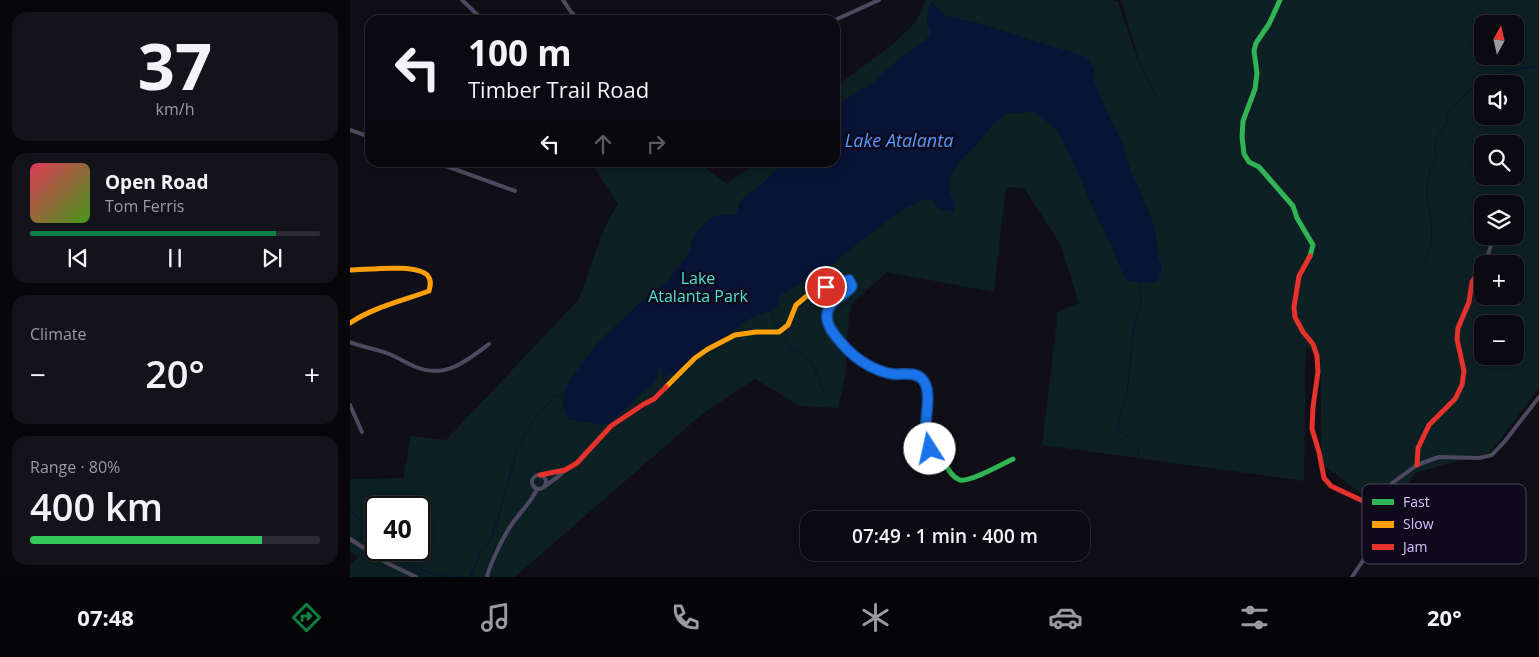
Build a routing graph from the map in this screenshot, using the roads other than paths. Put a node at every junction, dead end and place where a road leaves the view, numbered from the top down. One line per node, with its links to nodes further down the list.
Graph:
1 (462, 0): 5 (street)
2 (563, 0): 6 (street)
3 (879, 0): 7 (street)
4 (1280, 0): 27 (street)
5 (478, 15)
6 (574, 15)
7 (840, 18)
8 (350, 130): 9 (street)
9 (365, 135)
10 (449, 167): 11 (street)
11 (515, 191)
12 (350, 270): 14 (street)
13 (1474, 279): 21 (street)
14 (350, 323)
15 (350, 342): 16 (street)
16 (489, 344)
17 (1539, 397): 21 (street)
18 (350, 405): 19 (street)
19 (362, 432)
20 (1012, 459): 22 (street)
21 (1417, 465): 24 (street)
22 (565, 470): 23 (street); 25 (street)
23 (540, 475): 25 (street); 26 (street)
24 (1391, 484)
25 (545, 486): 26 (street)
26 (537, 489): 31 (street)
27 (1362, 501)
28 (350, 538): 30 (street)
29 (1362, 562): 32 (street)
30 (416, 577)
31 (488, 577)
32 (1352, 577)

